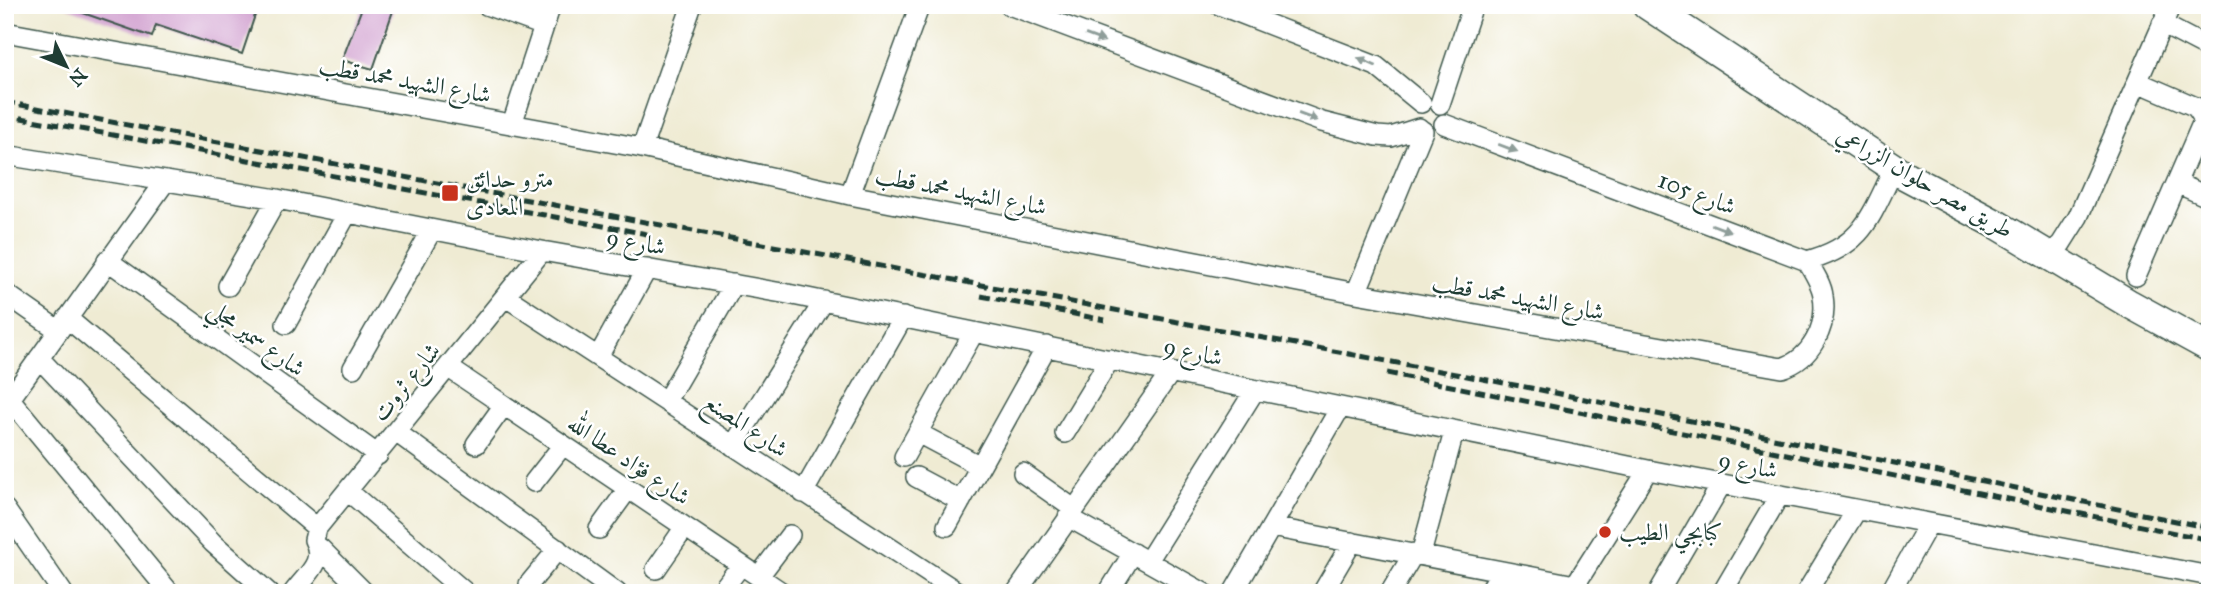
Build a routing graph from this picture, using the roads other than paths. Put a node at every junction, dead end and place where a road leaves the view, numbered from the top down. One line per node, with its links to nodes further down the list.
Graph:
1 (486, 5): 11 (street)
2 (551, 5): 11 (street)
3 (692, 5): 19 (street)
4 (920, 5): 24 (street)
5 (1009, 5): 18 (street, one-way to 18)
6 (1219, 5): 15 (street, one-way to 6)
7 (1474, 5): 15 (street)
8 (1647, 5): 21 (main road, طريق مصر حلوان الزراعي)
9 (2171, 5): 10 (street)
10 (2162, 24): 13 (street); 14 (street)
11 (544, 26): 16 (street)
12 (5, 32): 16 (street, شارع الشهيد محمد قطب)
13 (2210, 49)
14 (2138, 82): 23 (street); 30 (street)
15 (1431, 103): 17 (street); 18 (street)
16 (512, 124): 19 (street, شارع الشهيد محمد قطب)
17 (1444, 124): 18 (street); 32 (street, شارع 105, one-way to 32)
18 (1421, 130): 38 (street)
19 (642, 148): 24 (street, شارع الشهيد محمد قطب)
20 (5, 155): 22 (street, شارع 9)
21 (1894, 169): 30 (main road, طريق مصر حلوان الزراعي); 32 (street)
22 (165, 182): 26 (street, شارع 9); 31 (street)
23 (2177, 183): 25 (street); 34 (street)
24 (850, 195): 38 (street, شارع الشهيد محمد قطب)
25 (2210, 198)
26 (277, 199): 27 (street, شارع 9); 36 (street)
27 (348, 212): 28 (street, شارع 9); 43 (street)
28 (432, 230): 29 (street, شارع 9); 50 (street)
29 (542, 251): 33 (street, شارع 9); 39 (street, شارع ثروت)
30 (2049, 255): 46 (main road, طريق مصر حلوان الزراعي)
31 (107, 260): 42 (street); 65 (street, شارع سمير مجلي)
32 (1808, 261): 38 (street, شارع الشهيد محمد قطب)
33 (647, 269): 35 (street, شارع 9); 47 (street)
34 (2136, 276)
35 (734, 284): 40 (street, شارع 9); 54 (street)
36 (228, 286)
37 (5, 293): 42 (street)
38 (1356, 293)
39 (506, 297): 47 (street, شارع المصنع); 51 (street, شارع ثروت)
40 (824, 301): 41 (street, شارع 9); 64 (street)
41 (903, 317): 44 (street, شارع 9); 75 (street)
42 (63, 324): 48 (street); 87 (street)
43 (286, 324)
44 (974, 331): 45 (street, شارع 9); 59 (street)
45 (1047, 346): 49 (street, شارع 9); 67 (street)
46 (2210, 348)
47 (598, 357): 54 (street, شارع المصنع)
48 (39, 358): 55 (street); 103 (street)
49 (1110, 359): 52 (street, شارع 9); 61 (street)
50 (353, 368)
51 (449, 368): 56 (street, شارع فؤاد عطا الله); 58 (street, شارع ثروت)
52 (1171, 372): 53 (street, شارع 9); 80 (street)
53 (1255, 390): 57 (street, شارع 9); 91 (street)
54 (666, 401): 64 (street, شارع المصنع)
55 (8, 402): 102 (street)
56 (504, 405): 62 (street); 63 (street, شارع فؤاد عطا الله)
57 (1340, 408): 60 (street, شارع 9); 84 (street)
58 (396, 432): 65 (street, شارع ثروت); 89 (street)
59 (918, 432): 66 (street); 67 (street)
60 (1454, 432): 68 (street, شارع 9); 90 (street)
61 (1065, 433)
62 (477, 444)
63 (563, 445): 71 (street); 73 (street, شارع فؤاد عطا الله)
64 (733, 446): 75 (street, شارع المصنع)
65 (378, 455): 74 (street, شارع ثروت)
66 (904, 457)
67 (980, 466): 77 (street)
68 (1648, 470): 72 (street, شارع 9); 98 (street)
69 (1024, 473): 80 (street)
70 (916, 477): 77 (street)
71 (534, 482)
72 (1721, 485): 76 (street, شارع 9); 116 (street)
73 (628, 489): 83 (street, شارع فؤاد عطا الله); 85 (street)
74 (348, 491): 87 (street, شارع ثروت); 106 (street)
75 (803, 493): 109 (street, شارع المصنع)
76 (1779, 496): 79 (street, شارع 9); 117 (street)
77 (961, 500): 82 (street)
78 (5, 509): 101 (street)
79 (1856, 510): 81 (street, شارع 9); 118 (street)
80 (1071, 513): 91 (street); 110 (street)
81 (1928, 525): 96 (street, شارع 9); 119 (street)
82 (947, 526)
83 (685, 527): 92 (street, شارع فؤاد عطا الله); 93 (street)
84 (1271, 527): 88 (street); 112 (street)
85 (599, 529)
86 (790, 535): 95 (street)
87 (318, 540): 104 (street, شارع ثروت); 105 (street)
88 (1352, 542): 90 (street); 113 (street)
89 (558, 549): 97 (street); 99 (street)
90 (1418, 554): 94 (street); 114 (street)
91 (1140, 557): 100 (street); 111 (street)
92 (741, 565): 95 (street, شارع فؤاد عطا الله); 107 (street)
93 (656, 569)
94 (1502, 571): 98 (street); 115 (street)
95 (759, 576): 108 (street, شارع فؤاد عطا الله)
96 (2210, 576)
97 (529, 584)
98 (1572, 589)
99 (607, 590)
100 (1192, 590)
101 (63, 593)
102 (170, 593)
103 (269, 593)
104 (293, 593)
105 (365, 593)
106 (466, 593)
107 (720, 593)
108 (783, 593)
109 (959, 593)
110 (1016, 593)
111 (1108, 593)
112 (1233, 593)
113 (1322, 593)
114 (1390, 593)
115 (1488, 593)
116 (1658, 593)
117 (1721, 593)
118 (1807, 593)
119 (1890, 593)

